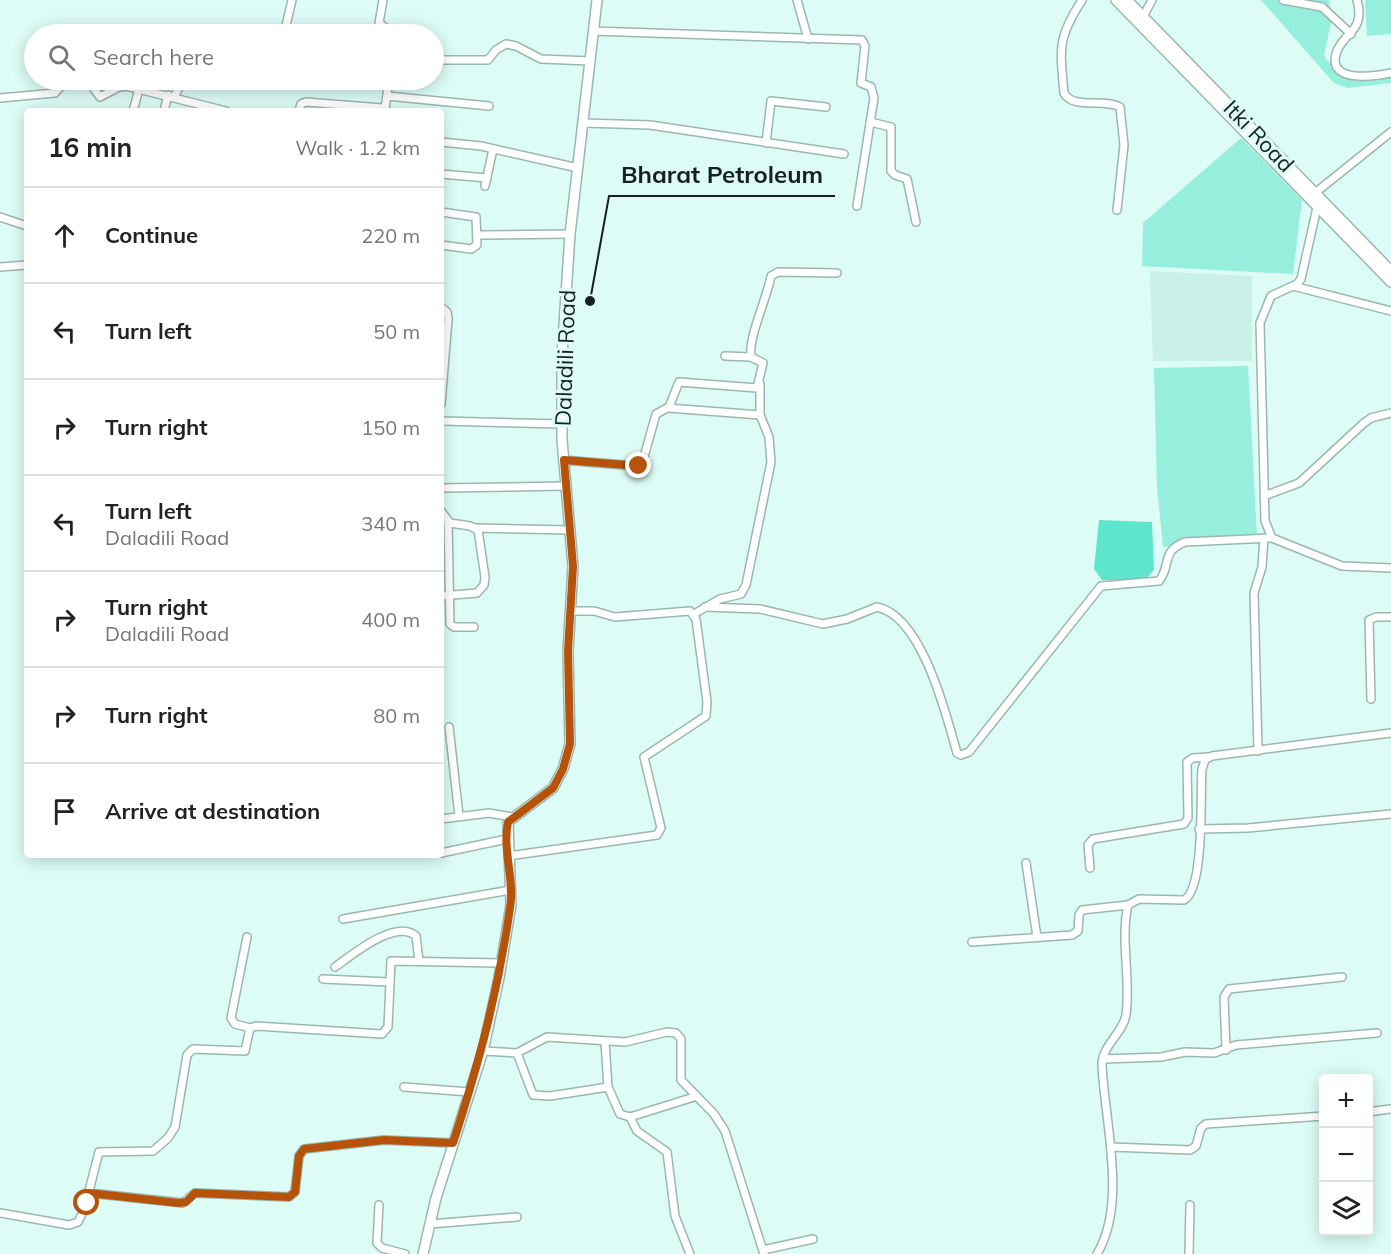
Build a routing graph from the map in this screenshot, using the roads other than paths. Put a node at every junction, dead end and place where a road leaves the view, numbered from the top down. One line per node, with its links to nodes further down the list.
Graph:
1 (292, 0): 12 (street)
2 (383, 0): 13 (street)
3 (597, 0): 14 (main road, Daladili Road)
4 (797, 0): 16 (street)
5 (1082, 0): 49 (street)
6 (1116, 0): 47 (main road)
7 (1127, 0): 11 (main road, Itki Road)
8 (1152, 0): 11 (street)
9 (1283, 0): 15 (street)
10 (1358, 0): 15 (street)
11 (1143, 16): 47 (main road, Itki Road)
12 (286, 24)
13 (379, 24)
14 (593, 31): 16 (street); 18 (main road, Daladili Road)
15 (1352, 34): 19 (street)
16 (808, 39): 38 (street)
17 (444, 60): 18 (street)
18 (590, 61): 39 (main road, Daladili Road)
19 (1391, 74)
20 (58, 90): 29 (street)
21 (95, 90): 22 (street)
22 (113, 90)
23 (139, 90): 32 (street)
24 (144, 90): 27 (street)
25 (176, 90): 27 (street)
26 (388, 90): 28 (street)
27 (171, 96): 33 (street); 34 (street)
28 (387, 96): 30 (street); 37 (street)
29 (0, 98)
30 (489, 106)
31 (826, 107): 42 (street)
32 (134, 108)
33 (165, 108)
34 (215, 108)
35 (300, 108): 36 (street)
36 (366, 108)
37 (386, 108)
38 (870, 122): 48 (street); 52 (street)
39 (584, 123): 42 (street); 45 (main road, Daladili Road)
40 (1391, 132): 47 (street)
41 (444, 142): 43 (street)
42 (766, 143): 44 (street)
43 (493, 149): 45 (street); 46 (street)
44 (844, 154)
45 (578, 168): 54 (main road, Daladili Road)
46 (444, 175)
47 (1317, 199): 59 (main road, Itki Road); 61 (main road); 62 (street)
48 (857, 206)
49 (1117, 210)
50 (444, 212): 55 (street)
51 (0, 217): 53 (street)
52 (916, 222)
53 (24, 225)
54 (570, 234): 55 (street); 73 (main road, Daladili Road)
55 (478, 235): 56 (street)
56 (444, 245)
57 (24, 265): 58 (street)
58 (0, 267)
59 (1391, 271)
60 (837, 273): 67 (street)
61 (1391, 282)
62 (1293, 286): 64 (street); 77 (street)
63 (444, 310): 65 (street)
64 (1391, 311)
65 (444, 341)
66 (726, 356): 67 (street)
67 (751, 357): 68 (street)
68 (760, 384): 69 (street); 71 (street)
69 (668, 408): 71 (street); 74 (street)
70 (1391, 413): 77 (street)
71 (760, 415): 85 (street)
72 (444, 421): 73 (street)
73 (562, 424): 74 (main road, Daladili Road)
74 (564, 460): 75 (main road, Daladili Road)
75 (566, 486): 76 (street); 81 (main road, Daladili Road)
76 (444, 488)
77 (1264, 496): 82 (street)
78 (444, 516): 79 (street)
79 (448, 522): 80 (street); 84 (street)
80 (476, 528): 81 (street); 84 (street)
81 (571, 530): 86 (main road, Daladili Road)
82 (1268, 538): 83 (street); 85 (street); 93 (street)
83 (1391, 568)
84 (445, 596): 89 (street)
85 (705, 608): 87 (street)
86 (573, 611): 87 (street); 97 (main road, Daladili Road)
87 (694, 614): 102 (street)
88 (1391, 617): 90 (street)
89 (474, 627)
90 (1371, 699)
91 (449, 728): 96 (street)
92 (1391, 733): 93 (street)
93 (1258, 751): 94 (street)
94 (1208, 757): 99 (street); 104 (street)
95 (1391, 814): 99 (street)
96 (459, 816): 97 (street); 98 (street)
97 (512, 817): 100 (main road)
98 (444, 818)
99 (1199, 829): 106 (street)
100 (507, 839): 101 (street); 102 (main road)
101 (444, 852)
102 (508, 856): 105 (main road)
103 (1026, 863): 109 (street)
104 (1090, 868)
105 (511, 890): 107 (street); 112 (main road)
106 (1128, 905): 109 (street); 123 (street)
107 (343, 919)
108 (247, 937): 117 (street)
109 (1037, 937): 110 (street)
110 (972, 942)
111 (419, 961): 112 (street); 113 (street); 116 (street)
112 (501, 963): 121 (main road)
113 (335, 968)
114 (1342, 976): 120 (street)
115 (323, 979): 116 (street)
116 (389, 982): 117 (street)
117 (250, 1028): 134 (street)
118 (1377, 1033): 120 (street)
119 (605, 1042): 122 (street); 125 (street); 127 (street)
120 (1226, 1050): 123 (street)
121 (483, 1051): 122 (street); 126 (main road)
122 (517, 1053): 125 (street)
123 (1103, 1059): 133 (street)
124 (404, 1087): 126 (street)
125 (608, 1087): 131 (street)
126 (469, 1092): 132 (main road)
127 (694, 1097): 131 (street); 141 (street)
128 (1390, 1109): 129 (street)
129 (1373, 1111)
130 (1319, 1116): 133 (street)
131 (630, 1117): 144 (street)
132 (453, 1143): 134 (street); 139 (main road)
133 (1111, 1147): 145 (street)
134 (89, 1193): 137 (street)
135 (379, 1205): 142 (street)
136 (1190, 1205): 146 (street)
137 (0, 1213)
138 (518, 1217): 139 (street)
139 (430, 1224): 143 (main road)
140 (813, 1239): 141 (street)
141 (763, 1252)
142 (405, 1254)
143 (423, 1254)
144 (690, 1254)
145 (1097, 1254)
146 (1190, 1254)

